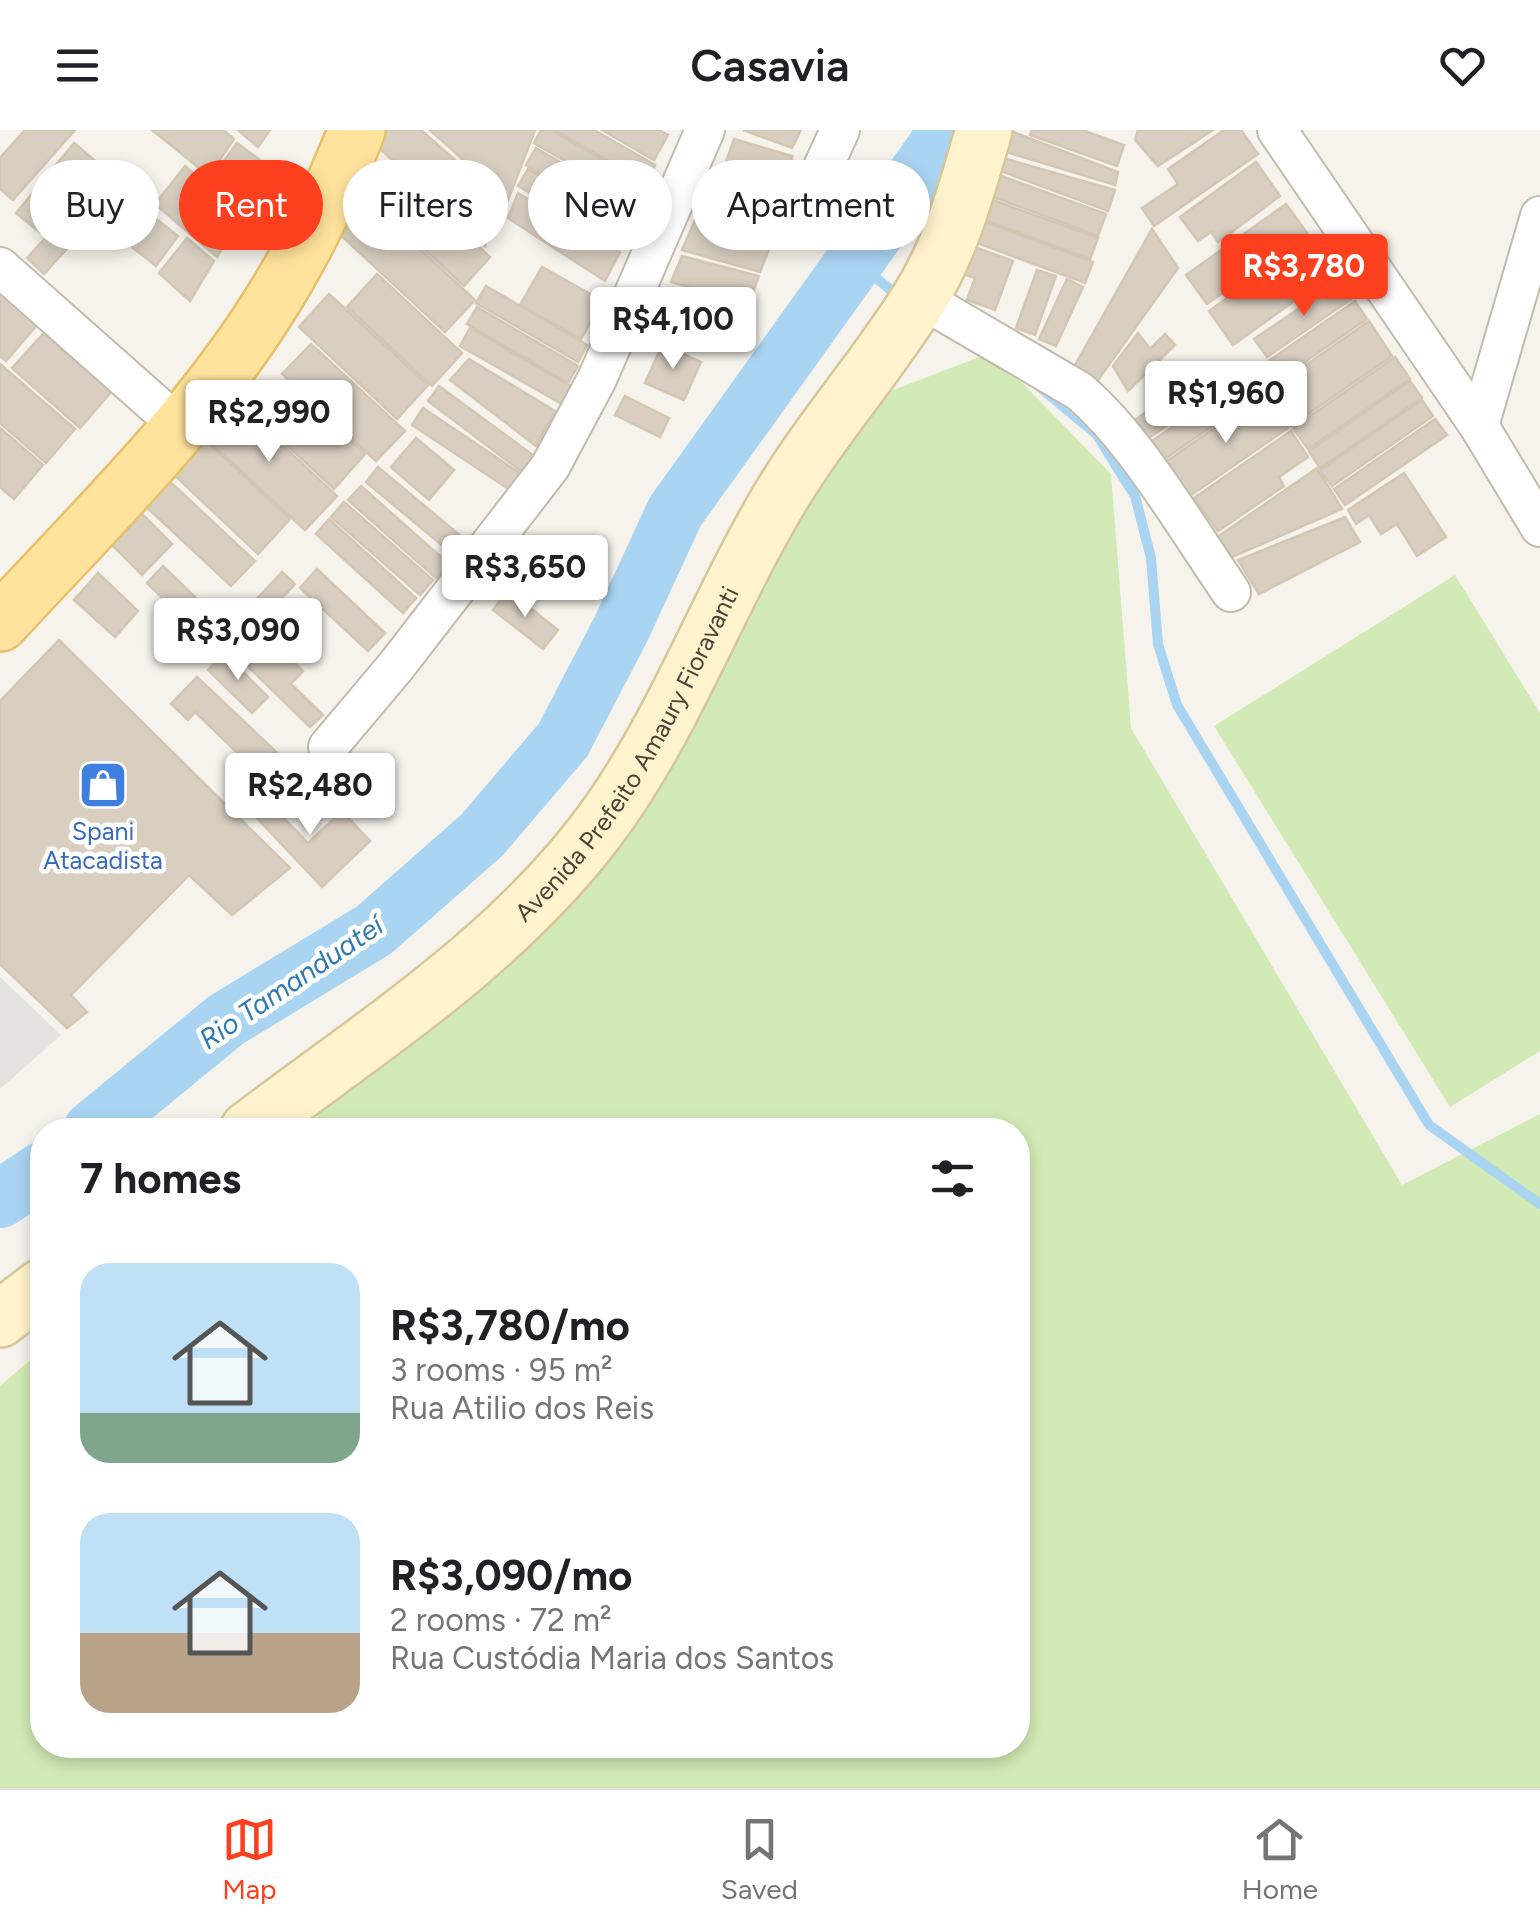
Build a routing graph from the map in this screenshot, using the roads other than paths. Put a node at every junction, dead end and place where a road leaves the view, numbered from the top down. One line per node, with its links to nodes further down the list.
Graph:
1 (330, 130): 11 (main road)
2 (357, 130): 16 (main road)
3 (705, 130): 17 (street)
4 (840, 130): 7 (street)
5 (984, 130): 10 (street, Avenida Prefeito Amaury Fioravanti)
6 (1277, 130): 12 (street)
7 (826, 160)
8 (1540, 216): 12 (street)
9 (0, 267): 11 (street)
10 (920, 298): 15 (street); 18 (street, Avenida Prefeito Amaury Fioravanti)
11 (158, 407): 14 (main road)
12 (1479, 426): 13 (street)
13 (1540, 527)
14 (0, 581)
15 (1231, 592)
16 (0, 622)
17 (328, 747)
18 (264, 1118)
19 (30, 1295): 20 (street)
20 (0, 1319)

